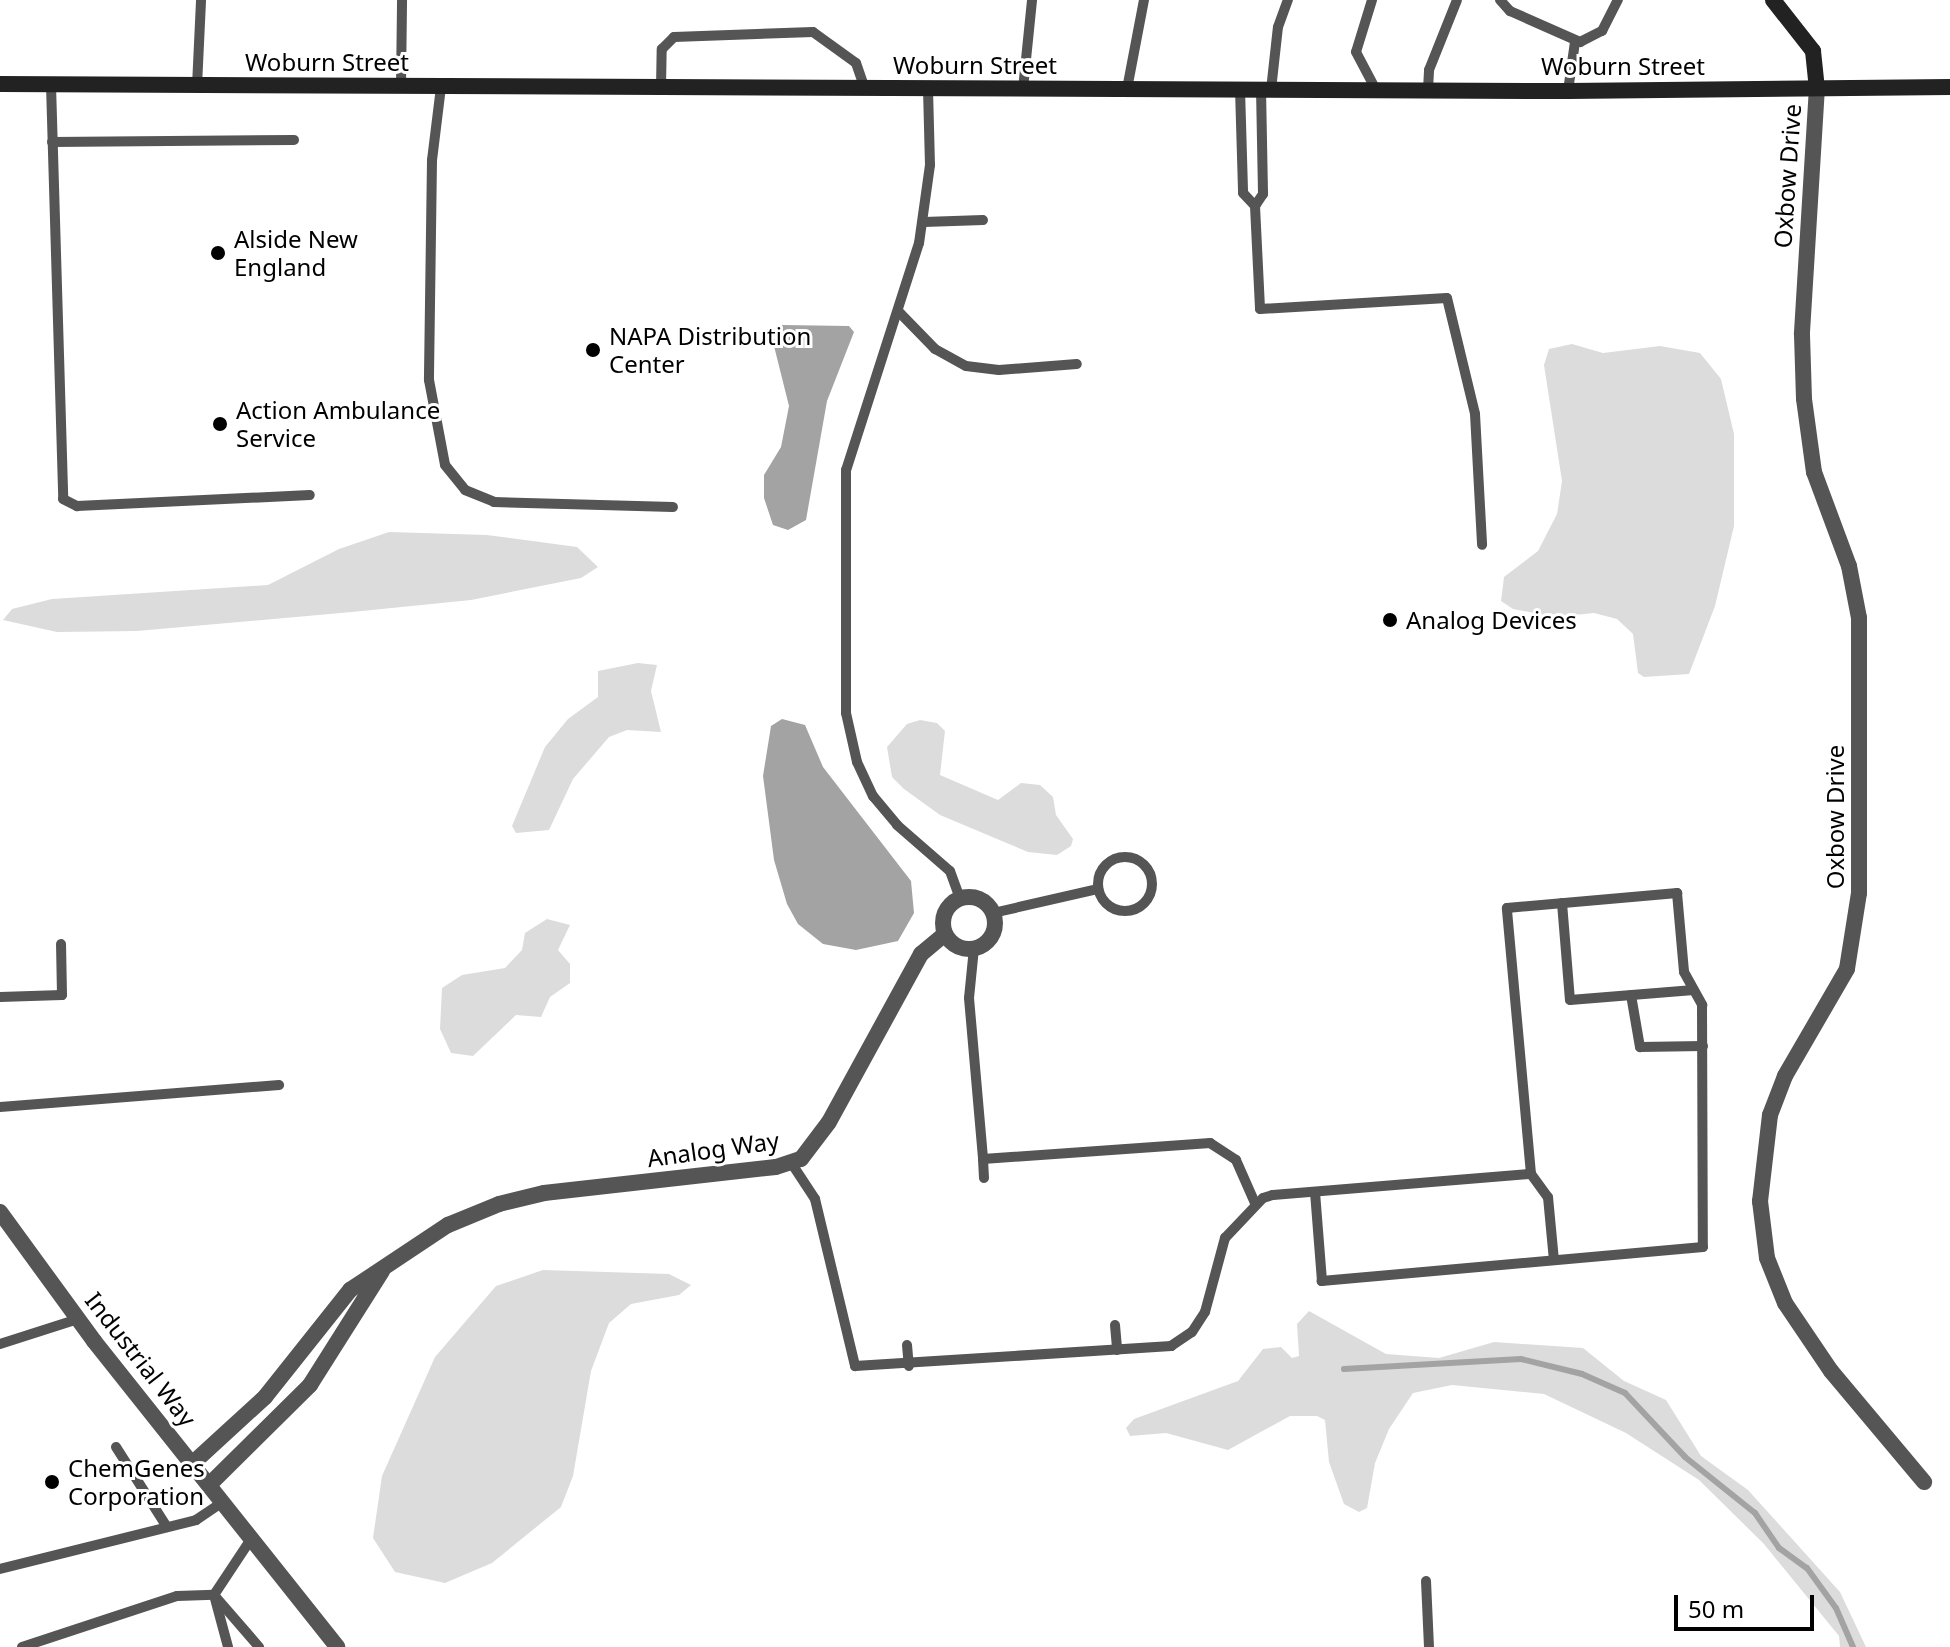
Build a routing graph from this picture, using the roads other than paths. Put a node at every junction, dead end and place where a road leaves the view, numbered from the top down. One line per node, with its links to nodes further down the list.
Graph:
1 (201, 0): 14 (lane)
2 (402, 0): 15 (lane)
3 (1032, 0): 22 (lane)
4 (1144, 0): 23 (lane)
5 (1288, 0): 25 (lane)
6 (1372, 0): 26 (lane)
7 (1457, 0): 27 (lane)
8 (1500, 0): 11 (lane)
9 (1618, 0): 11 (lane)
10 (1773, 0): 17 (street)
11 (1575, 42): 28 (lane)
12 (0, 84): 13 (street, Woburn Street)
13 (51, 85): 14 (street, Woburn Street); 30 (lane)
14 (197, 86): 15 (street, Woburn Street)
15 (401, 86): 16 (street, Woburn Street)
16 (441, 87): 19 (street, Woburn Street); 37 (lane)
17 (1817, 87): 18 (street, Woburn Street); 28 (street, Woburn Street); 69 (street, Oxbow Drive)
18 (1950, 87)
19 (661, 88): 20 (street, Woburn Street); 20 (lane)
20 (865, 89): 21 (street, Woburn Street)
21 (928, 89): 22 (street, Woburn Street); 33 (lane)
22 (1023, 89): 23 (street, Woburn Street)
23 (1127, 89): 24 (street, Woburn Street)
24 (1240, 89): 25 (street, Woburn Street); 31 (lane)
25 (1266, 89): 26 (street, Woburn Street); 31 (lane)
26 (1376, 90): 27 (street, Woburn Street)
27 (1428, 90): 28 (street, Woburn Street)
28 (1568, 91)
29 (294, 140): 30 (lane)
30 (52, 142): 36 (lane)
31 (1255, 206): 38 (lane)
32 (983, 220): 33 (lane)
33 (924, 222): 34 (lane)
34 (899, 312): 35 (lane); 40 (lane)
35 (1077, 364)
36 (310, 495)
37 (673, 507)
38 (1482, 545)
39 (1098, 889): 39 (lane); 42 (lane)
40 (960, 898): 42 (street); 43 (street, Analog Way)
41 (1562, 903): 46 (lane); 47 (lane); 54 (lane)
42 (993, 913): 45 (street)
43 (945, 934): 45 (street); 53 (street, Analog Way)
44 (61, 944): 48 (lane)
45 (974, 948): 52 (lane)
46 (1694, 990): 47 (lane); 49 (lane)
47 (1631, 995): 49 (lane)
48 (0, 997)
49 (1703, 1046): 59 (lane)
50 (279, 1085): 51 (lane)
51 (0, 1107)
52 (983, 1159): 55 (lane); 57 (lane)
53 (792, 1164): 60 (street, Analog Way); 66 (lane)
54 (1531, 1174): 56 (lane); 59 (lane)
55 (984, 1178)
56 (1315, 1192): 57 (lane); 59 (lane)
57 (1255, 1203): 65 (lane)
58 (0, 1212): 61 (street, Industrial Way)
59 (1554, 1260)
60 (382, 1271): 68 (street, Analog Way); 70 (street, Analog Way)
61 (78, 1319): 63 (lane); 68 (street, Industrial Way)
62 (1115, 1325): 65 (lane)
63 (0, 1344)
64 (907, 1345): 66 (lane)
65 (1117, 1350): 66 (lane)
66 (909, 1366)
67 (116, 1447): 72 (lane)
68 (193, 1463): 70 (street, Industrial Way)
69 (1924, 1482)
70 (210, 1484): 71 (street, Industrial Way)
71 (223, 1502): 72 (lane); 73 (street, Industrial Way)
72 (167, 1527): 74 (lane)
73 (251, 1539): 76 (lane); 80 (street, Industrial Way)
74 (0, 1569)
75 (1426, 1581): 81 (lane)
76 (214, 1595): 77 (lane); 78 (lane); 79 (lane)
77 (22, 1647)
78 (228, 1647)
79 (259, 1647)
80 (337, 1647)
81 (1429, 1647)

